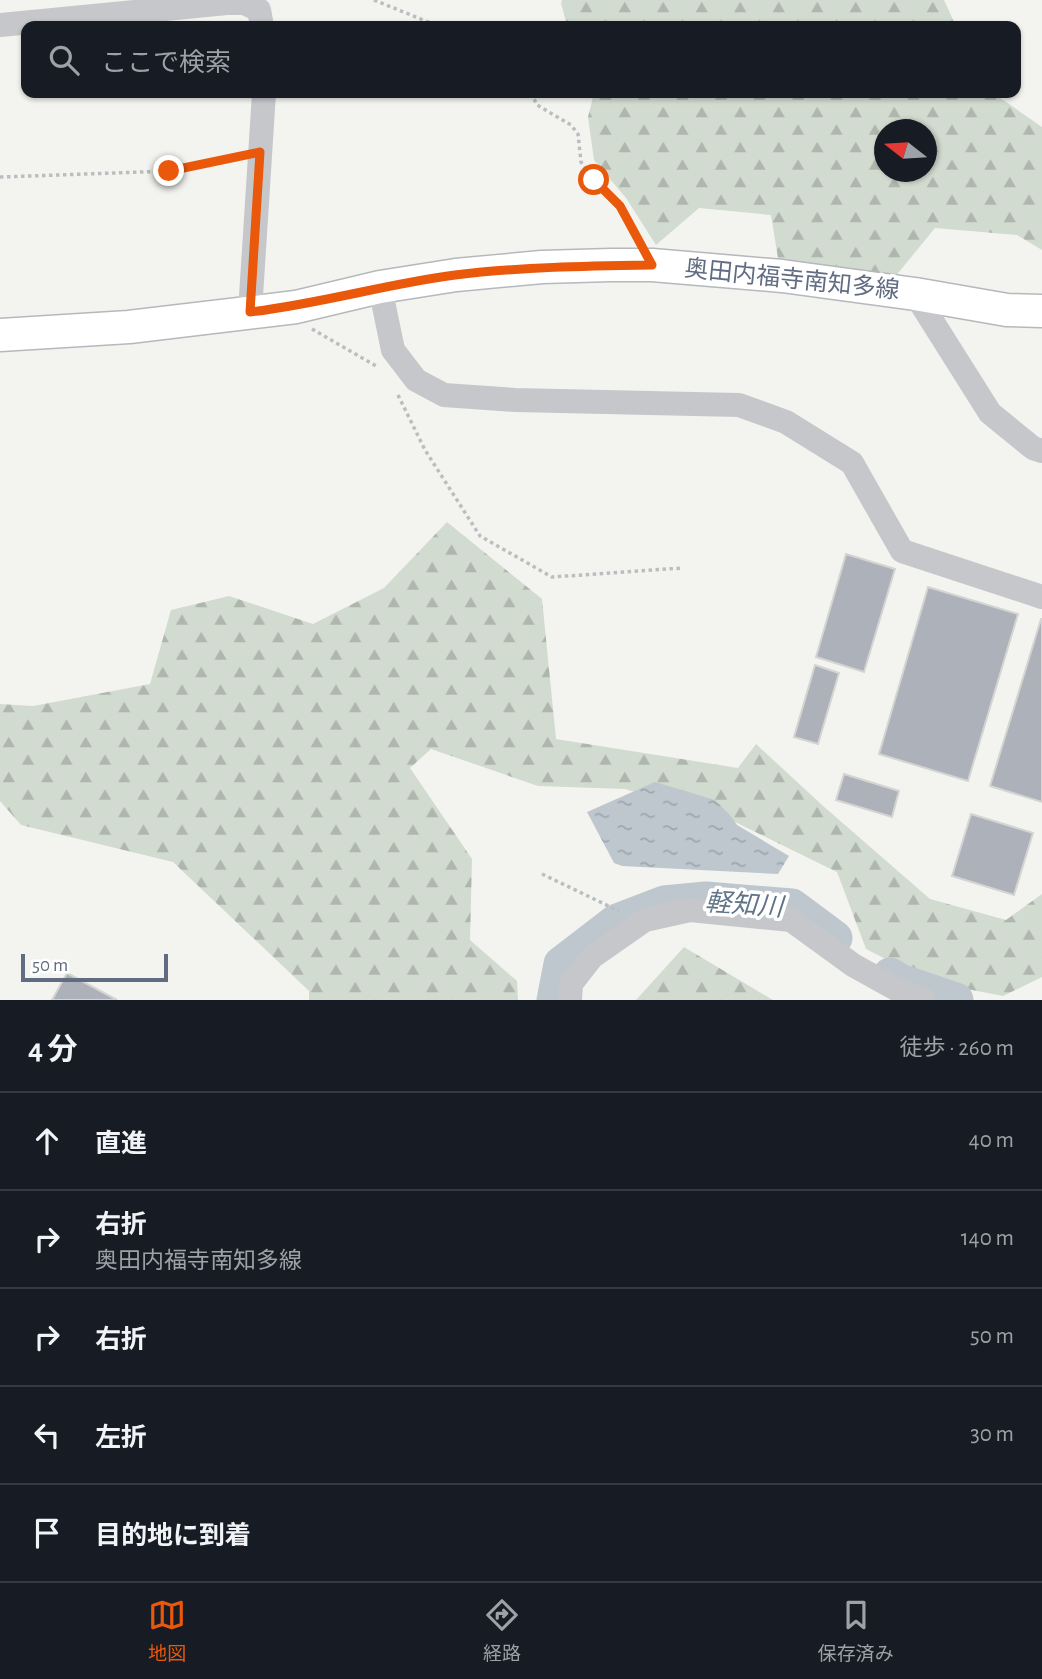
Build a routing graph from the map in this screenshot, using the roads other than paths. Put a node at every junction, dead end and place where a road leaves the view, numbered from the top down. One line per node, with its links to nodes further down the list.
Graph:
1 (41, 21): 2 (street)
2 (261, 21)
3 (21, 23): 4 (street)
4 (0, 25)
5 (264, 98): 8 (street)
6 (380, 287): 7 (main road, 奥田内福寺南知多線); 8 (main road, 奥田内福寺南知多線); 12 (street)
7 (915, 294): 9 (main road, 奥田内福寺南知多線); 11 (street)
8 (250, 312): 10 (main road, 奥田内福寺南知多線)
9 (1042, 312)
10 (0, 335)
11 (1042, 451)
12 (1042, 597)
13 (570, 1000): 14 (street)
14 (924, 1000)

